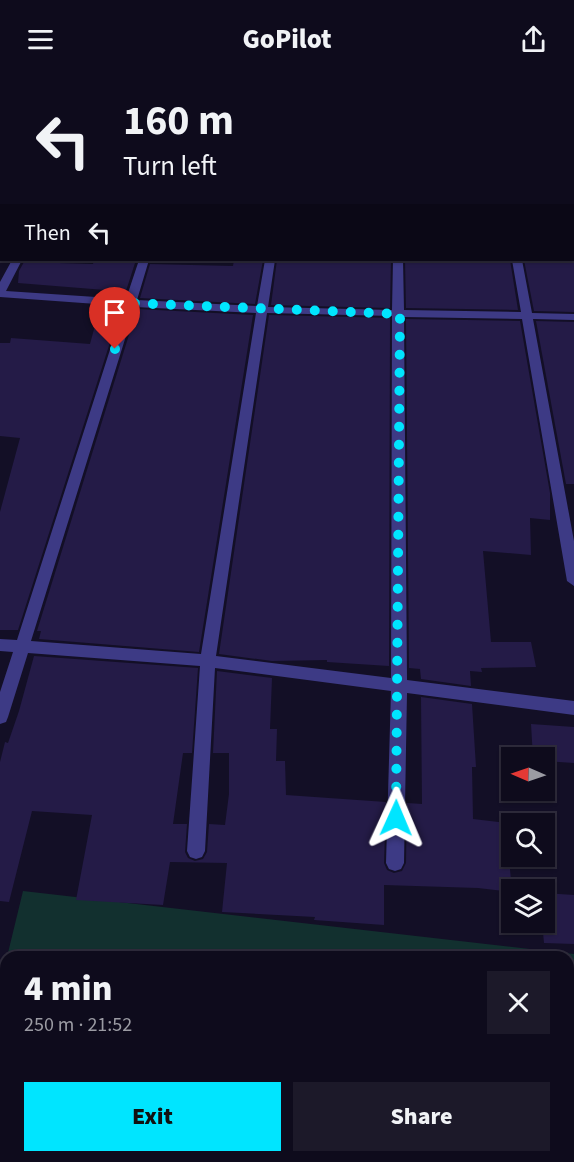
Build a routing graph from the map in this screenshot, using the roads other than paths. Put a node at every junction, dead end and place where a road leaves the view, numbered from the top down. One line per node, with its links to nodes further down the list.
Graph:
1 (16, 261): 6 (street)
2 (144, 261): 7 (street)
3 (270, 261): 8 (street)
4 (399, 261): 9 (street)
5 (518, 261): 10 (street)
6 (0, 293): 7 (street)
7 (129, 303): 8 (street); 14 (street)
8 (263, 310): 9 (street); 15 (street)
9 (400, 314): 10 (street); 16 (street)
10 (526, 316): 11 (street); 12 (street)
11 (574, 317)
12 (574, 582)
13 (0, 645): 14 (street)
14 (21, 646): 15 (street); 18 (street)
15 (208, 661): 16 (street); 19 (street)
16 (399, 686): 17 (street); 20 (street)
17 (574, 708)
18 (0, 717)
19 (196, 851)
20 (396, 863)

